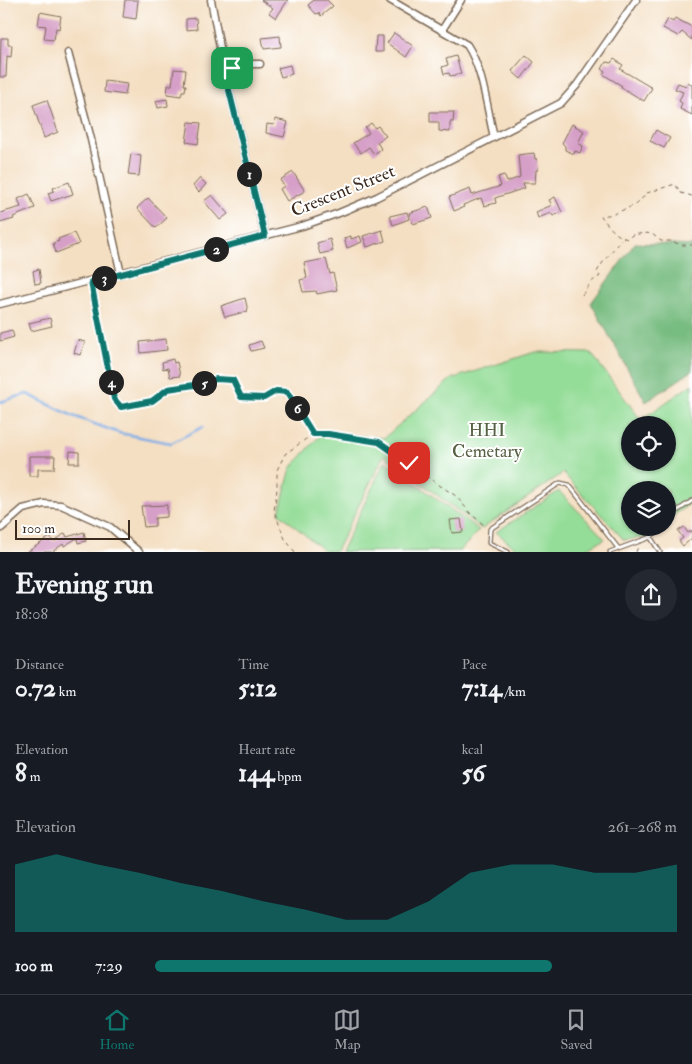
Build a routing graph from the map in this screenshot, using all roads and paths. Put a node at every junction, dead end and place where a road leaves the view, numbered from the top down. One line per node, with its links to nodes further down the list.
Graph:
1 (211, 0): 8 (street)
2 (390, 0): 5 (street)
3 (461, 0): 5 (street)
4 (636, 0): 9 (street, Crescent Street)
5 (442, 30): 9 (street)
6 (68, 53): 14 (street)
7 (260, 64): 8 (street)
8 (224, 70): 11 (street)
9 (494, 137): 11 (street, Crescent Street)
10 (692, 196): 12 (path)
11 (265, 236): 14 (street, Crescent Street)
12 (621, 238): 13 (path); 16 (path)
13 (692, 245)
14 (121, 274): 15 (street, Crescent Street)
15 (91, 282): 17 (street, Crescent Street); 18 (path)
16 (582, 294)
17 (0, 304)
18 (313, 434): 22 (path); 26 (path)
19 (692, 501): 20 (lane)
20 (676, 512)
21 (0, 529): 25 (street)
22 (490, 529): 24 (lane); 27 (lane)
23 (651, 537): 24 (lane); 29 (lane)
24 (618, 548): 28 (lane)
25 (139, 552)
26 (295, 552)
27 (508, 552)
28 (610, 552)
29 (660, 552)

